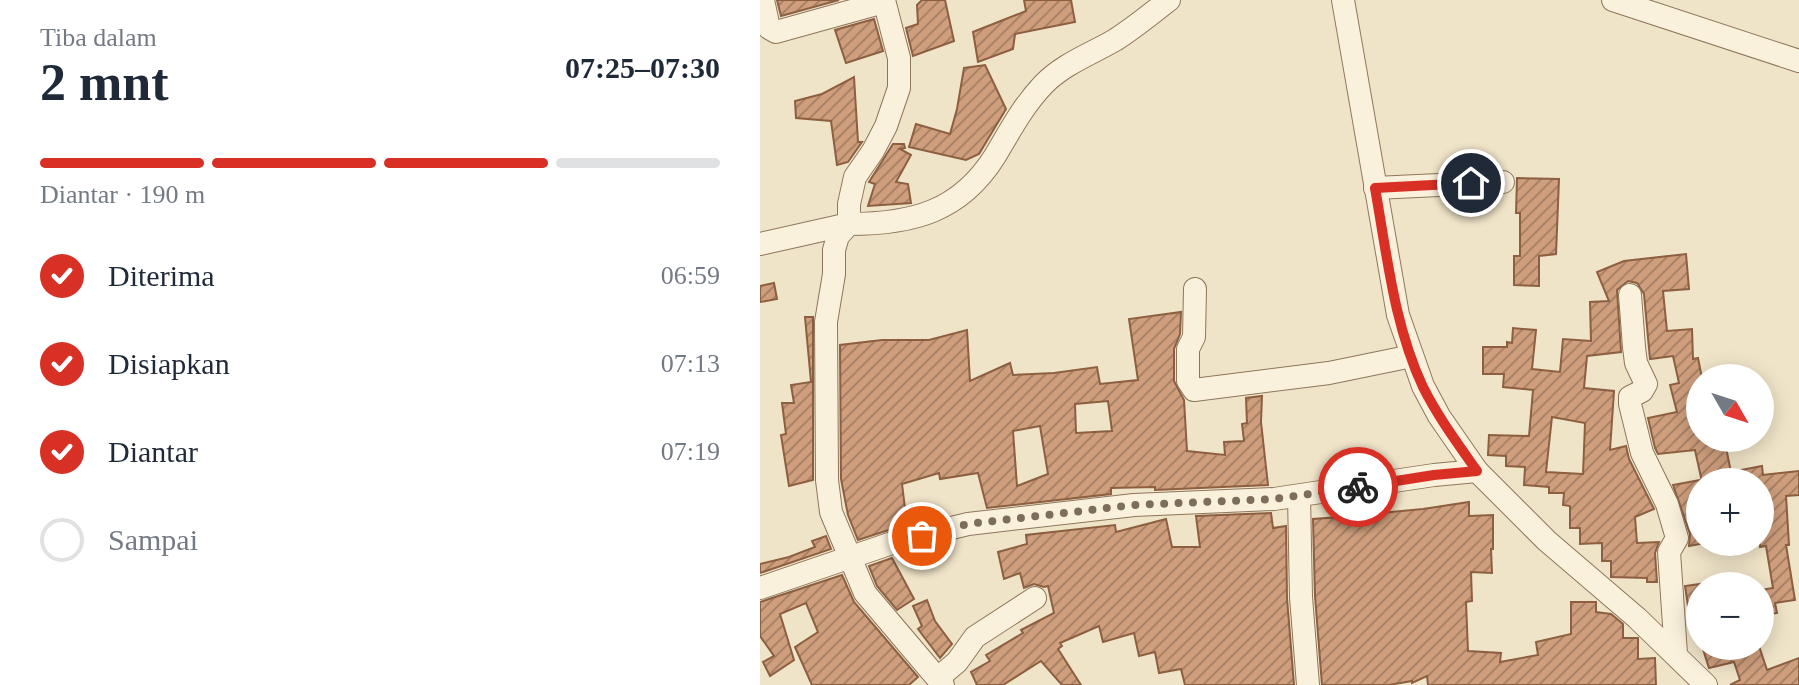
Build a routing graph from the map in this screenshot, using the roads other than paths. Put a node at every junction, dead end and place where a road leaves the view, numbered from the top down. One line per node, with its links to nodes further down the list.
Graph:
1 (763, 0): 5 (street)
2 (1169, 0): 9 (street)
3 (1343, 0): 8 (street)
4 (1613, 0): 6 (street)
5 (884, 1): 9 (street)
6 (1799, 61)
7 (1503, 182): 8 (street)
8 (1375, 188): 13 (street)
9 (849, 224): 10 (street); 16 (street)
10 (760, 244)
11 (1195, 289): 13 (street)
12 (1630, 295): 19 (street)
13 (1412, 356): 14 (street)
14 (1477, 471): 15 (street); 19 (street)
15 (1299, 496): 16 (street); 21 (street)
16 (851, 558): 17 (street); 20 (street)
17 (760, 588)
18 (1035, 598): 20 (street)
19 (1676, 654): 22 (street)
20 (941, 681)
21 (1308, 685)
22 (1706, 685)

